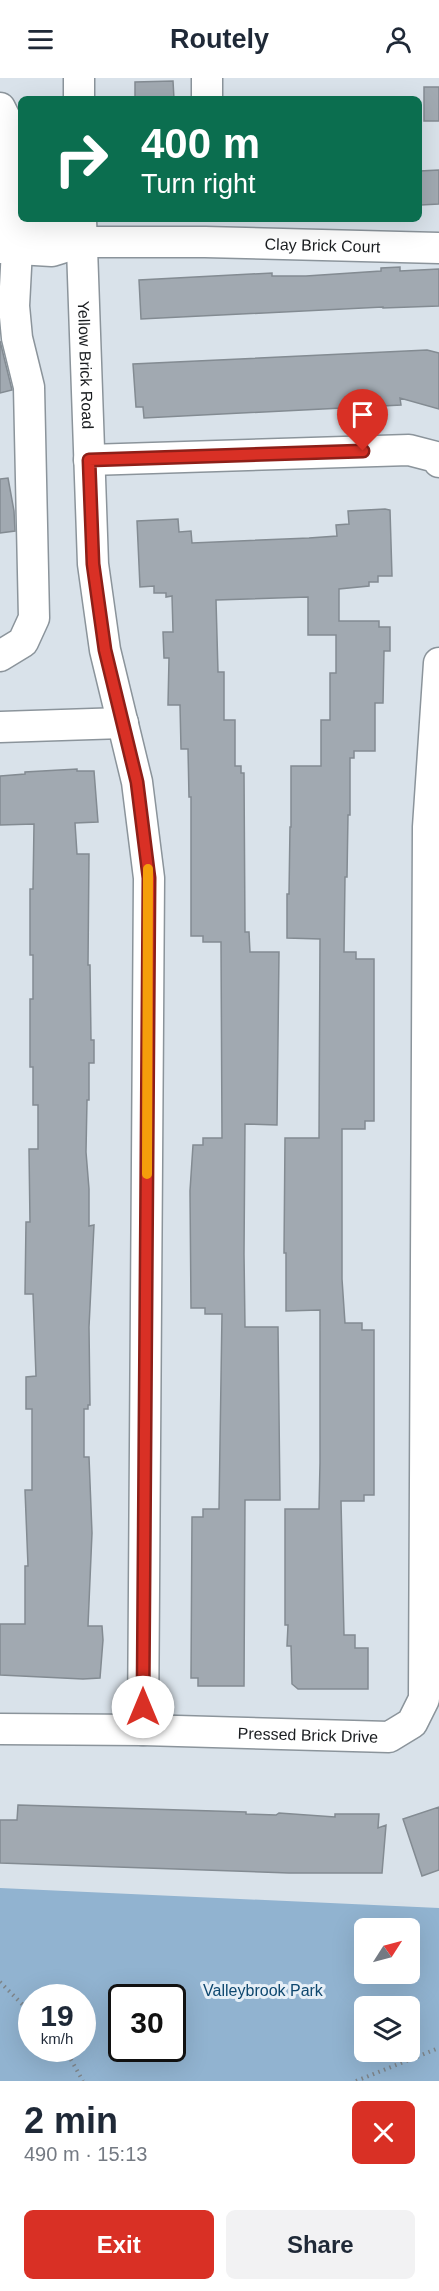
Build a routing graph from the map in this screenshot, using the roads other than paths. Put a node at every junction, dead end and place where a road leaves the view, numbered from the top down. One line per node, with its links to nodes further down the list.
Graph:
1 (79, 78): 3 (street)
2 (207, 78): 4 (street)
3 (79, 96)
4 (207, 96)
5 (0, 108): 8 (street)
6 (81, 230): 7 (street, Clay Brick Court); 8 (street, Clay Brick Court); 10 (street, Yellow Brick Road)
7 (205, 230): 9 (street, Clay Brick Court)
8 (7, 236): 12 (street)
9 (439, 248)
10 (89, 460): 11 (street); 14 (street, Yellow Brick Road)
11 (439, 462)
12 (0, 656)
13 (439, 663): 17 (street, Pressed Brick Drive)
14 (123, 723): 15 (street); 17 (street, Yellow Brick Road)
15 (0, 727)
16 (0, 1729): 17 (street, Pressed Brick Drive)
17 (142, 1730)

